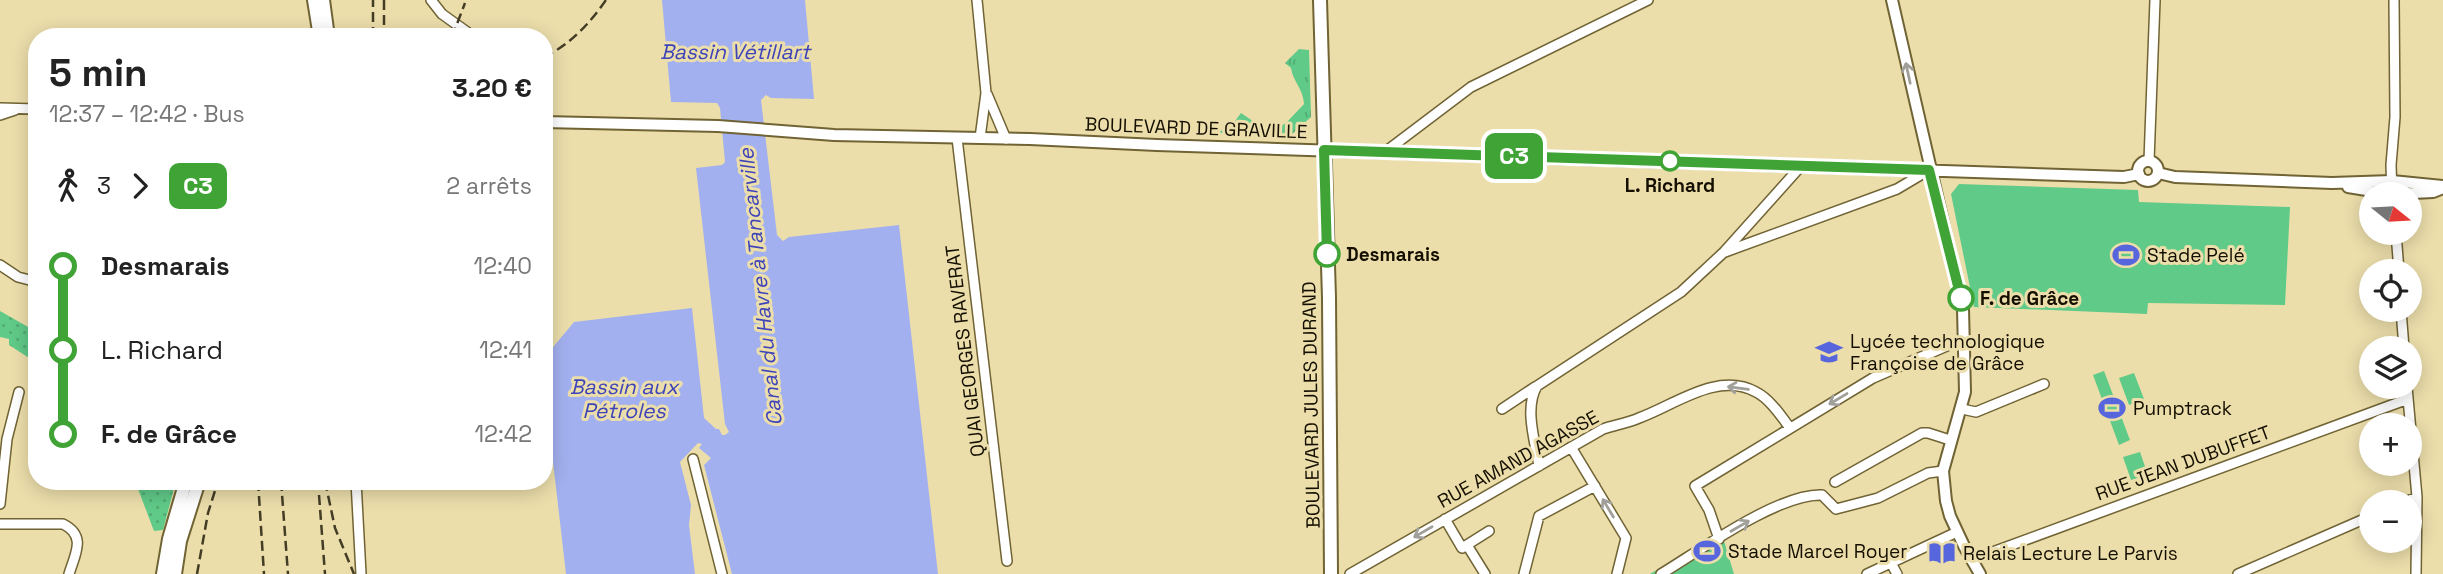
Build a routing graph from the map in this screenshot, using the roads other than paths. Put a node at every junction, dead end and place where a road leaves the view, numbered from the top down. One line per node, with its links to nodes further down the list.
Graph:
1 (312, 0): 10 (main road); 11 (main road)
2 (324, 0): 12 (main road)
3 (431, 0): 13 (street)
4 (977, 0): 14 (street)
5 (1320, 0): 23 (main road, BOULEVARD JULES DURAND)
6 (1648, 0): 24 (street)
7 (1892, 0): 27 (street, one-way to 7)
8 (2155, 0): 25 (street)
9 (2394, 0): 30 (street)
10 (312, 28)
11 (318, 28)
12 (327, 28)
13 (461, 28)
14 (986, 93): 21 (street); 22 (street)
15 (0, 108): 16 (street)
16 (20, 109): 17 (street); 18 (street)
17 (28, 109)
18 (0, 116)
19 (553, 122): 20 (street, BOULEVARD DE GRAVILLE)
20 (957, 138): 21 (street, BOULEVARD DE GRAVILLE); 68 (street, QUAI GEORGES RAVERAT)
21 (980, 138): 22 (street, BOULEVARD DE GRAVILLE)
22 (1006, 139): 23 (street, BOULEVARD DE GRAVILLE)
23 (1324, 150): 24 (street, BOULEVARD DE GRAVILLE); 75 (main road, BOULEVARD JULES DURAND)
24 (1385, 152): 26 (street, BOULEVARD DE GRAVILLE)
25 (2149, 161): 28 (street); 29 (street)
26 (1801, 166): 27 (street, BOULEVARD DE GRAVILLE); 35 (street)
27 (1929, 170): 29 (street, BOULEVARD DE GRAVILLE); 35 (street); 38 (street)
28 (2158, 173): 29 (street); 31 (street)
29 (2138, 174)
30 (2392, 181): 31 (street); 32 (street)
31 (2332, 183): 33 (street)
32 (2443, 187): 34 (street)
33 (2359, 188)
34 (2422, 192)
35 (1724, 252): 40 (street)
36 (0, 265): 37 (street)
37 (28, 280)
38 (1965, 338): 45 (street); 46 (street, one-way to 46)
39 (2044, 384): 45 (street)
40 (1537, 386): 44 (street); 50 (street)
41 (19, 392): 58 (street)
42 (2405, 399): 67 (street, RUE JEAN DUBUFFET)
43 (2408, 399): 57 (street)
44 (1502, 409)
45 (1962, 409): 47 (street)
46 (1790, 428): 48 (street, RUE AMAND AGASSE, one-way to 48); 64 (street)
47 (1951, 440): 51 (street); 52 (street)
48 (1571, 447): 50 (street, RUE AMAND AGASSE); 53 (street)
49 (694, 458): 74 (street)
50 (1539, 466): 59 (street, RUE AMAND AGASSE)
51 (1943, 471): 63 (street); 64 (street, one-way to 51)
52 (1835, 482)
53 (1595, 486): 78 (street); 79 (street, one-way to 53)
54 (183, 490): 71 (main road)
55 (196, 490): 72 (main road)
56 (357, 490): 73 (street)
57 (2416, 490)
58 (0, 505)
59 (1445, 519): 65 (street); 76 (street, RUE AMAND AGASSE, one-way to 76)
60 (2359, 521): 84 (street)
61 (0, 524): 70 (street)
62 (1489, 531): 65 (street)
63 (1957, 532): 67 (street); 69 (street)
64 (1719, 539): 80 (street)
65 (1467, 545): 77 (street)
66 (2416, 553): 85 (street)
67 (1971, 560): 83 (street)
68 (1007, 561)
69 (1891, 563): 81 (street); 82 (street)
70 (69, 574)
71 (163, 574)
72 (175, 574)
73 (362, 574)
74 (722, 574)
75 (1331, 574)
76 (1350, 574)
77 (1485, 574)
78 (1524, 574)
79 (1617, 574)
80 (1661, 574)
81 (1867, 574)
82 (1897, 574)
83 (1980, 574)
84 (2238, 574)
85 (2416, 574)

